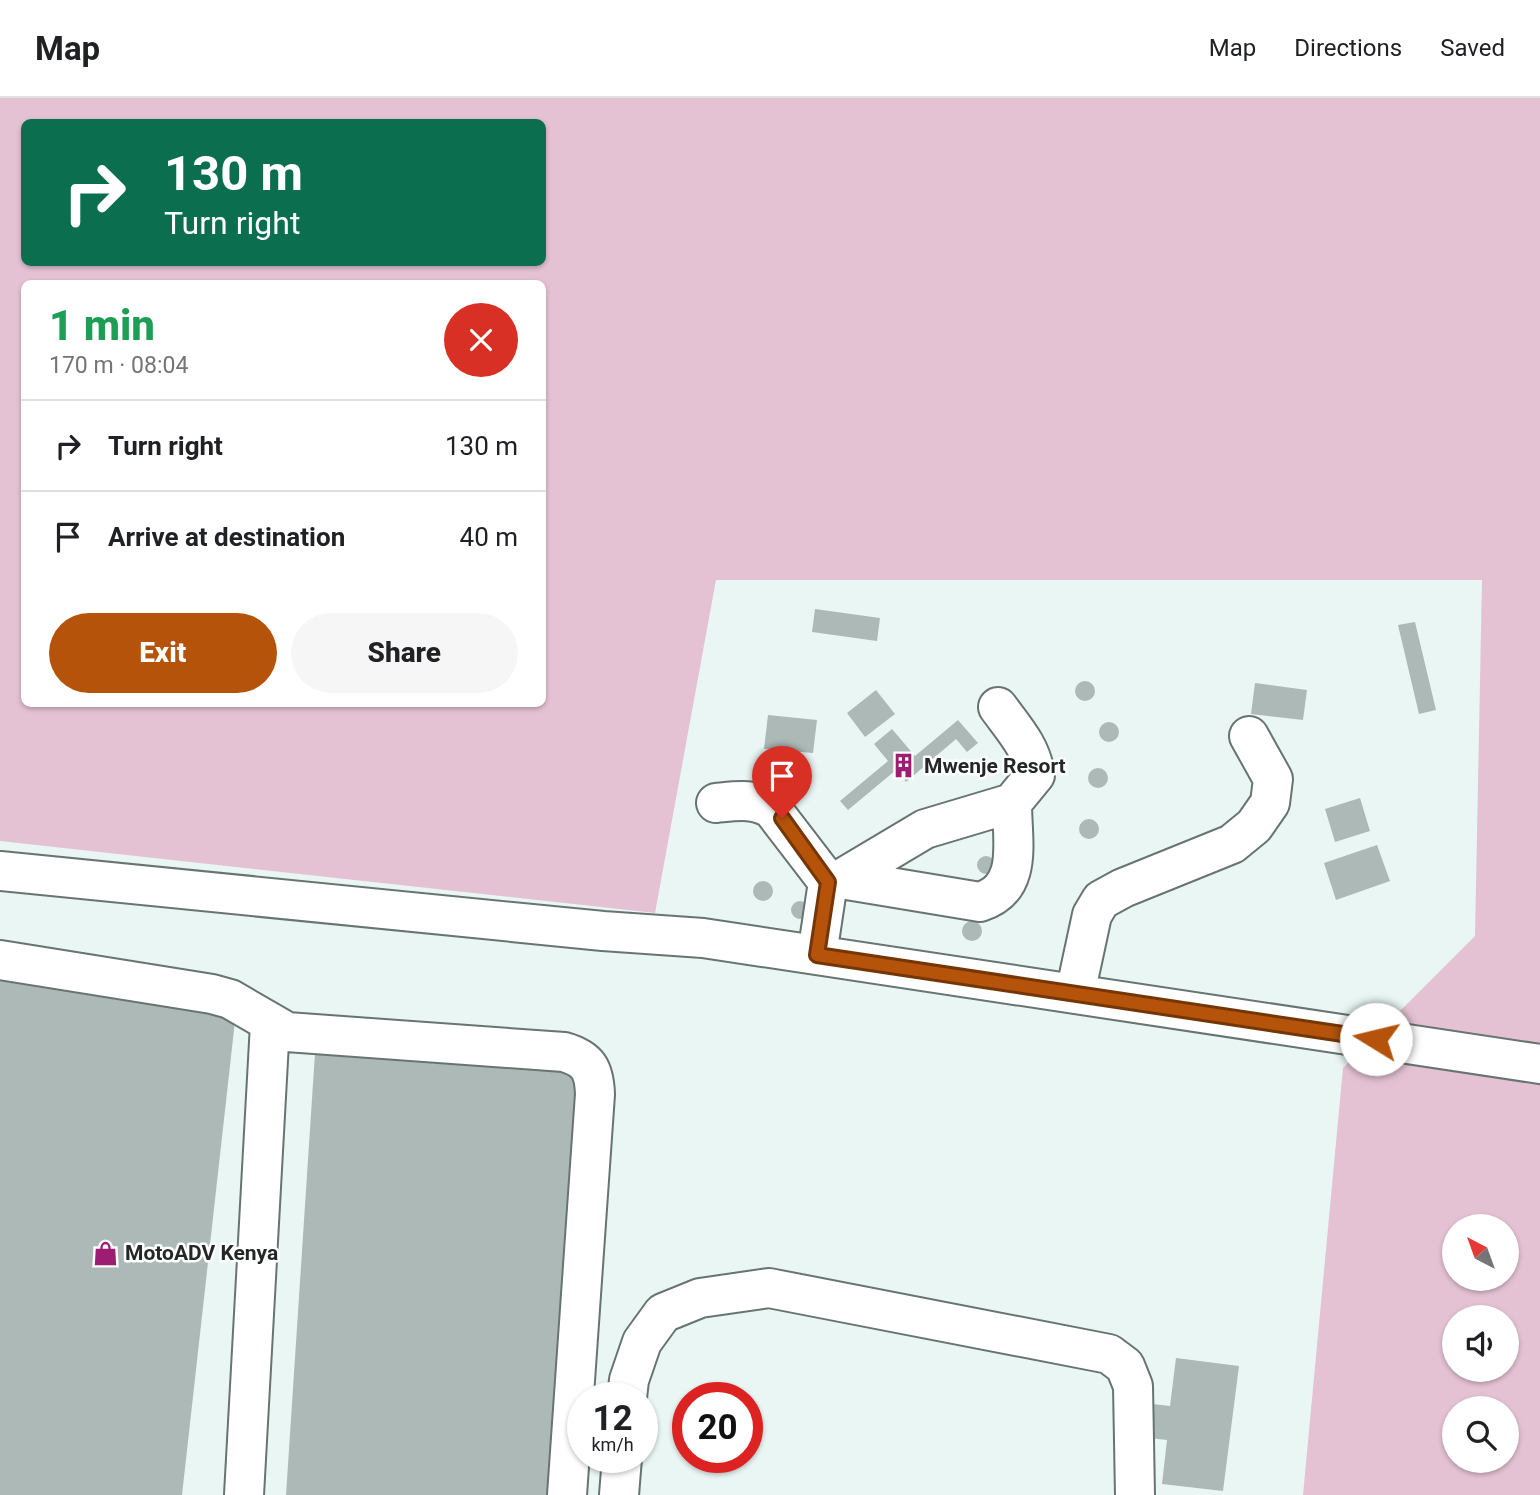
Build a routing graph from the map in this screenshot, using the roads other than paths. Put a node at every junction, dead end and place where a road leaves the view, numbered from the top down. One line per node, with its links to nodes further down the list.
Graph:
1 (998, 707): 4 (lane)
2 (1249, 736): 9 (lane)
3 (716, 803): 6 (lane)
4 (1012, 803): 6 (lane); 6 (lane)
5 (0, 871): 7 (lane)
6 (834, 881): 7 (lane)
7 (817, 955): 9 (lane)
8 (0, 960): 10 (lane)
9 (1075, 994): 11 (lane)
10 (270, 1024): 14 (lane); 15 (lane)
11 (1540, 1064)
12 (629, 1382): 17 (lane)
13 (621, 1473): 16 (lane)
14 (244, 1495)
15 (567, 1495)
16 (619, 1495)
17 (1135, 1495)

